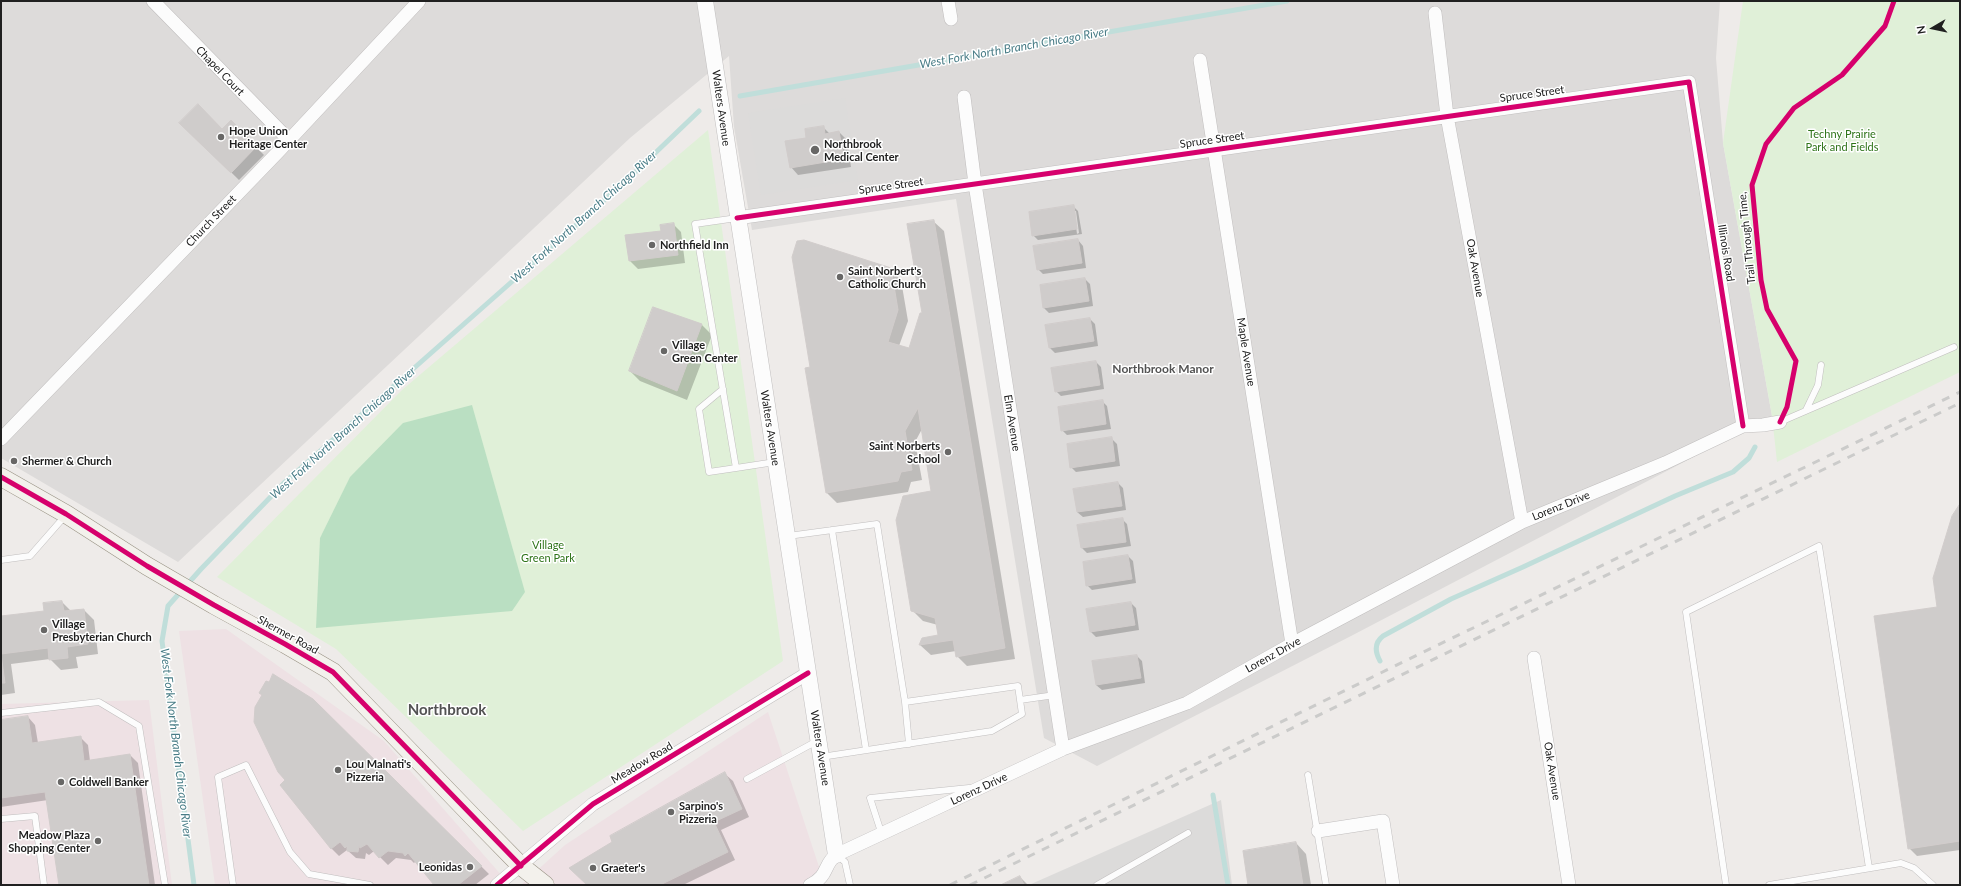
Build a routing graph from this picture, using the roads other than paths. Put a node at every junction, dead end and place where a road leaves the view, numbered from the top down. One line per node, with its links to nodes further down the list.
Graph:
1 (153, 1): 11 (street, Chapel Court)
2 (419, 1): 11 (street, Church Street)
3 (705, 1): 14 (street, Walters Avenue)
4 (948, 1): 6 (street)
5 (1435, 12): 10 (street, Oak Avenue)
6 (951, 19)
7 (1200, 60): 12 (street, Maple Avenue)
8 (1689, 82): 10 (street, Spruce Street); 20 (street, Illinois Road)
9 (964, 97): 13 (street, Elm Avenue)
10 (1447, 116): 12 (street, Spruce Street); 26 (street, Oak Avenue)
11 (289, 140): 21 (street, Church Street)
12 (1214, 150): 13 (street, Spruce Street); 30 (street, Maple Avenue)
13 (975, 184): 14 (street, Spruce Street); 33 (street, Elm Avenue)
14 (737, 218): 17 (lane); 22 (street, Walters Avenue)
15 (1954, 347): 18 (lane)
16 (1821, 365): 18 (lane)
17 (723, 389): 23 (lane); 23 (lane)
18 (1806, 410): 19 (lane)
19 (1780, 422): 20 (street)
20 (1743, 426): 26 (street, Lorenz Drive)
21 (1, 439)
22 (775, 462): 23 (lane); 28 (street, Walters Avenue)
23 (736, 468)
24 (1, 477): 25 (main road, Shermer Road)
25 (66, 514): 29 (lane); 50 (main road, Shermer Road)
26 (1522, 522): 30 (street, Lorenz Drive)
27 (832, 530): 28 (lane); 35 (lane); 40 (lane)
28 (787, 536): 32 (street, Walters Avenue)
29 (1, 560)
30 (1292, 644): 39 (street, Lorenz Drive)
31 (1534, 658): 63 (street, Oak Avenue)
32 (808, 673): 37 (street, Walters Avenue); 50 (street, Meadow Road)
33 (1054, 695): 34 (lane); 39 (street, Elm Avenue)
34 (1020, 700): 35 (lane); 38 (lane)
35 (904, 702): 38 (lane)
36 (1, 713): 53 (lane)
37 (818, 740): 41 (street, Walters Avenue); 43 (lane)
38 (910, 744): 40 (lane)
39 (1063, 749): 44 (street, Lorenz Drive)
40 (866, 750): 41 (lane)
41 (821, 757): 49 (street, Walters Avenue)
42 (1308, 775): 46 (lane)
43 (747, 779)
44 (983, 787): 48 (street, Lorenz Drive); 48 (lane)
45 (1, 820): 52 (lane)
46 (1318, 831): 61 (lane); 62 (street)
47 (1188, 833): 60 (lane)
48 (882, 834): 49 (street, Lorenz Drive)
49 (836, 855): 58 (street); 59 (lane)
50 (521, 866): 56 (street, Meadow Road); 57 (main road, Shermer Road)
51 (1869, 868): 64 (lane); 65 (lane); 66 (lane)
52 (44, 885)
53 (164, 885)
54 (233, 885): 55 (lane)
55 (370, 885)
56 (497, 885)
57 (545, 885)
58 (810, 885)
59 (850, 885)
60 (1097, 885)
61 (1326, 885)
62 (1393, 885)
63 (1569, 885)
64 (1726, 885)
65 (1770, 885)
66 (1933, 885)

